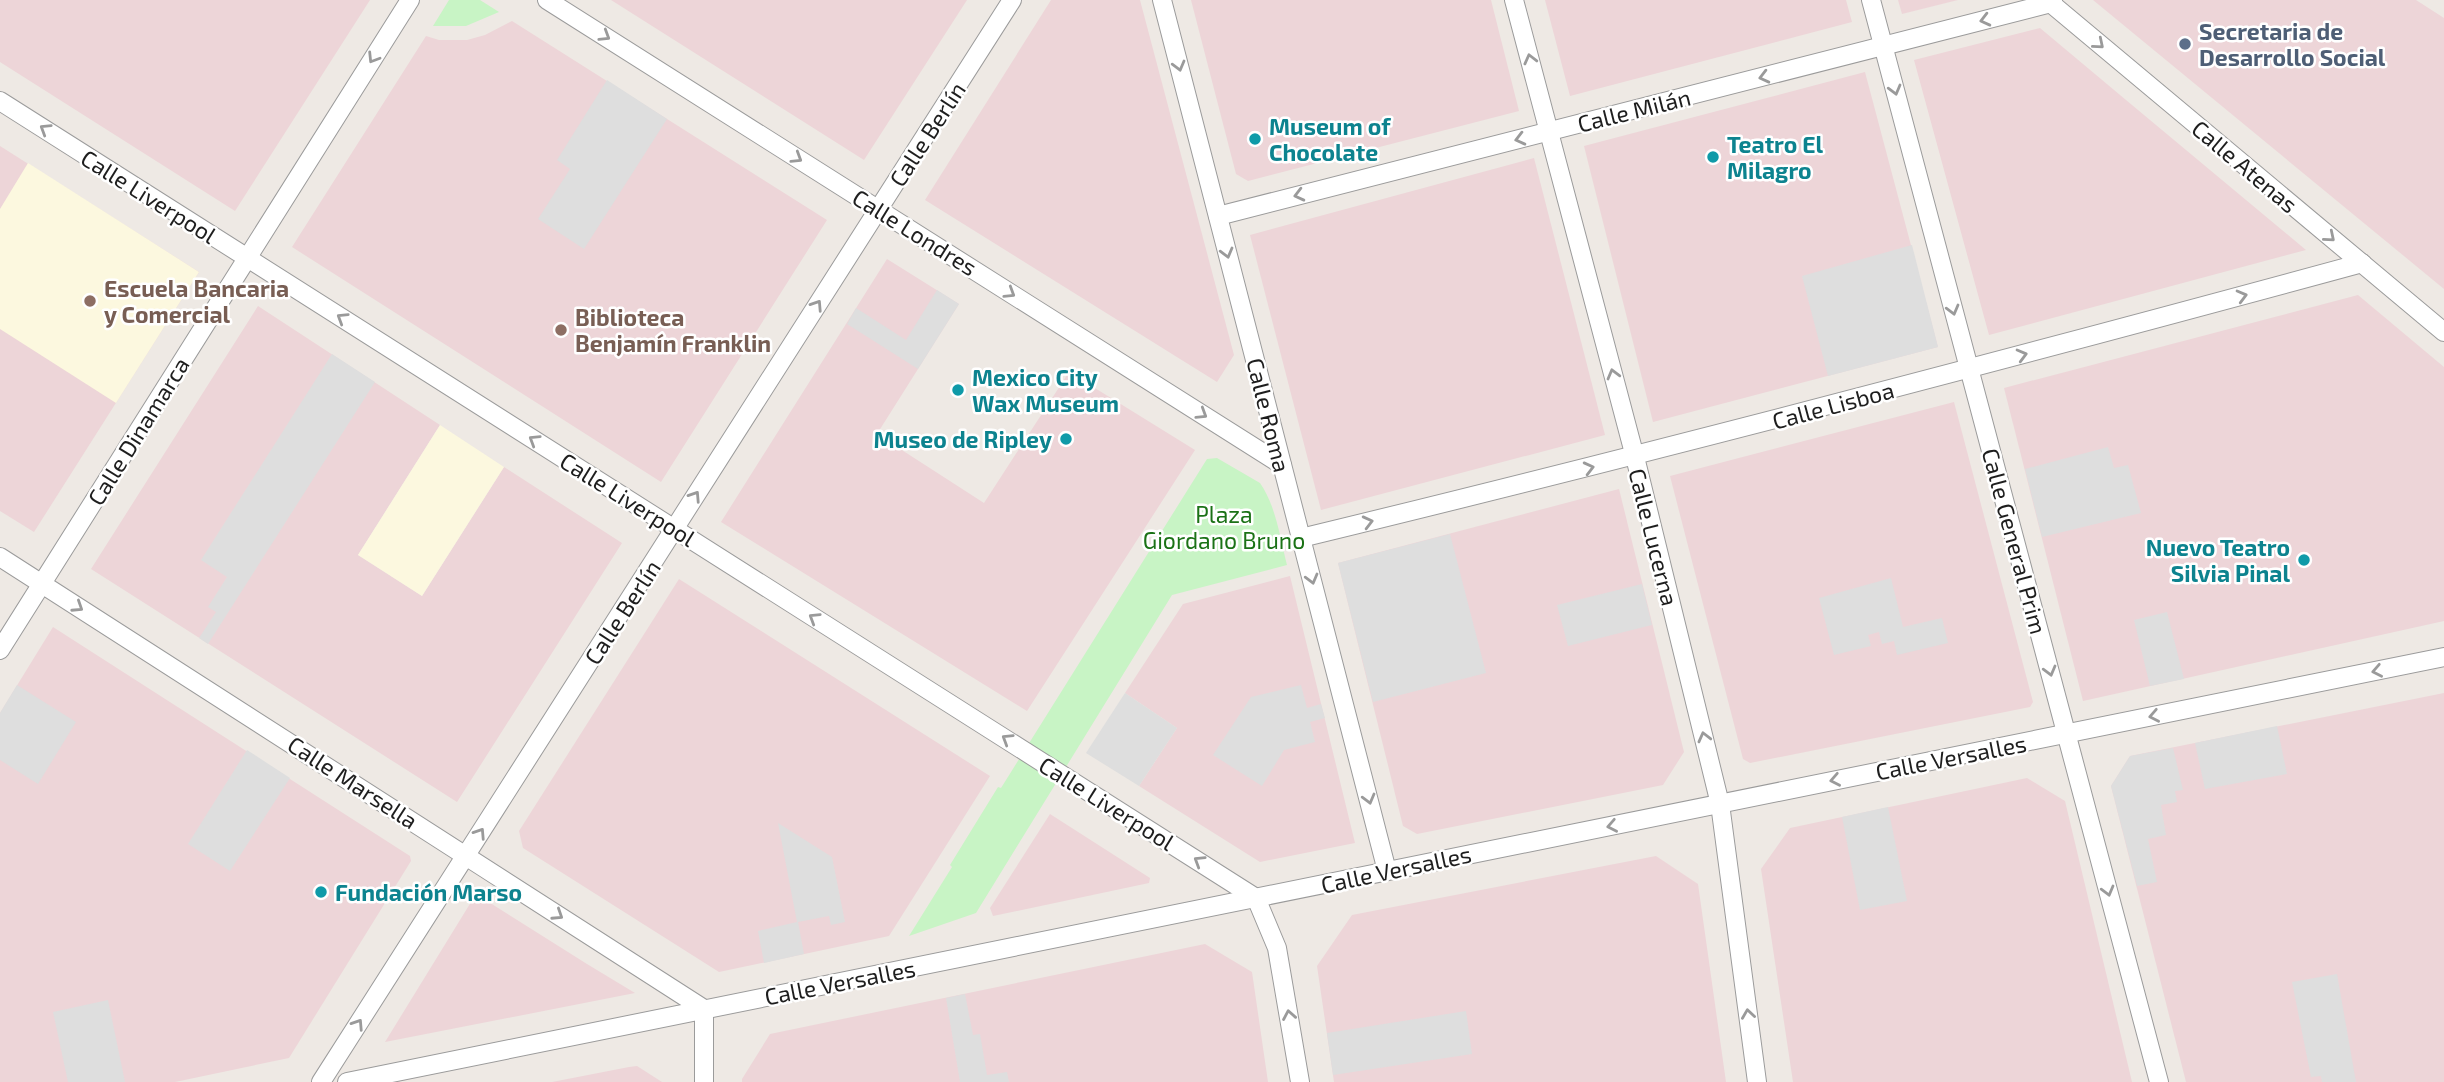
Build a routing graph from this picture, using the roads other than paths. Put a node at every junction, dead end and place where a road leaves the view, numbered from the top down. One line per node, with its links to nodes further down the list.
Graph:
1 (410, 0): 13 (street, Calle Dinamarca, one-way to 13)
2 (547, 0): 11 (street, Calle Londres, one-way to 11)
3 (1012, 0): 11 (street, Calle Berlín)
4 (1162, 0): 12 (street, Calle Roma, one-way to 12)
5 (1514, 0): 10 (street, Calle Lucerna, one-way to 5)
6 (1871, 0): 8 (street, Calle General Prim)
7 (2050, 1): 8 (street, Calle Milán, one-way to 8); 14 (street, Calle Atenas, one-way to 14)
8 (1884, 46): 10 (street, Calle Milán, one-way to 10); 16 (street, Calle General Prim, one-way to 16)
9 (0, 101): 13 (street, Calle Liverpool, one-way to 9)
10 (1548, 132): 12 (street, Calle Milán, one-way to 12); 17 (street, Calle Lucerna, one-way to 10)
11 (879, 209): 18 (street, Calle Londres, one-way to 18); 19 (street, Calle Berlín, one-way to 11)
12 (1218, 216): 18 (street, Calle Roma, one-way to 18)
13 (247, 258): 19 (street, Calle Liverpool, one-way to 13); 22 (street, Calle Dinamarca)
14 (2362, 263): 15 (street, Calle Atenas); 16 (street, Calle Lisboa, one-way to 14)
15 (2444, 332)
16 (1970, 369): 17 (street, Calle Lisboa); 25 (street, Calle General Prim, one-way to 25)
17 (1634, 457): 20 (street, Calle Lisboa, one-way to 17); 26 (street, Calle Lucerna, one-way to 17)
18 (1282, 465): 20 (street, Calle Roma)
19 (674, 529): 27 (street, Calle Berlín, one-way to 19); 29 (street, Calle Liverpool, one-way to 19)
20 (1301, 538): 28 (street, Calle Roma, one-way to 28)
21 (0, 557): 22 (street, Calle Marsella)
22 (42, 583): 23 (street, Calle Dinamarca); 27 (street, Calle Marsella, one-way to 27)
23 (0, 650)
24 (2444, 657): 25 (street, Calle Versalles, one-way to 25)
25 (2067, 734): 26 (street, Calle Versalles, one-way to 26); 36 (street, Calle General Prim, one-way to 36)
26 (1720, 804): 28 (street, Calle Versalles, one-way to 28); 35 (street, Calle Lucerna, one-way to 26)
27 (466, 855): 30 (street, Calle Marsella, one-way to 30); 31 (street, Calle Berlín, one-way to 27)
28 (1387, 871): 29 (street, Calle Versalles)
29 (1256, 898): 30 (street, Calle Versalles); 34 (street, one-way to 29)
30 (704, 1009): 32 (street, Calle Versalles); 33 (street)
31 (321, 1082)
32 (347, 1082)
33 (704, 1082)
34 (1300, 1082)
35 (1758, 1082)
36 (2159, 1082)

